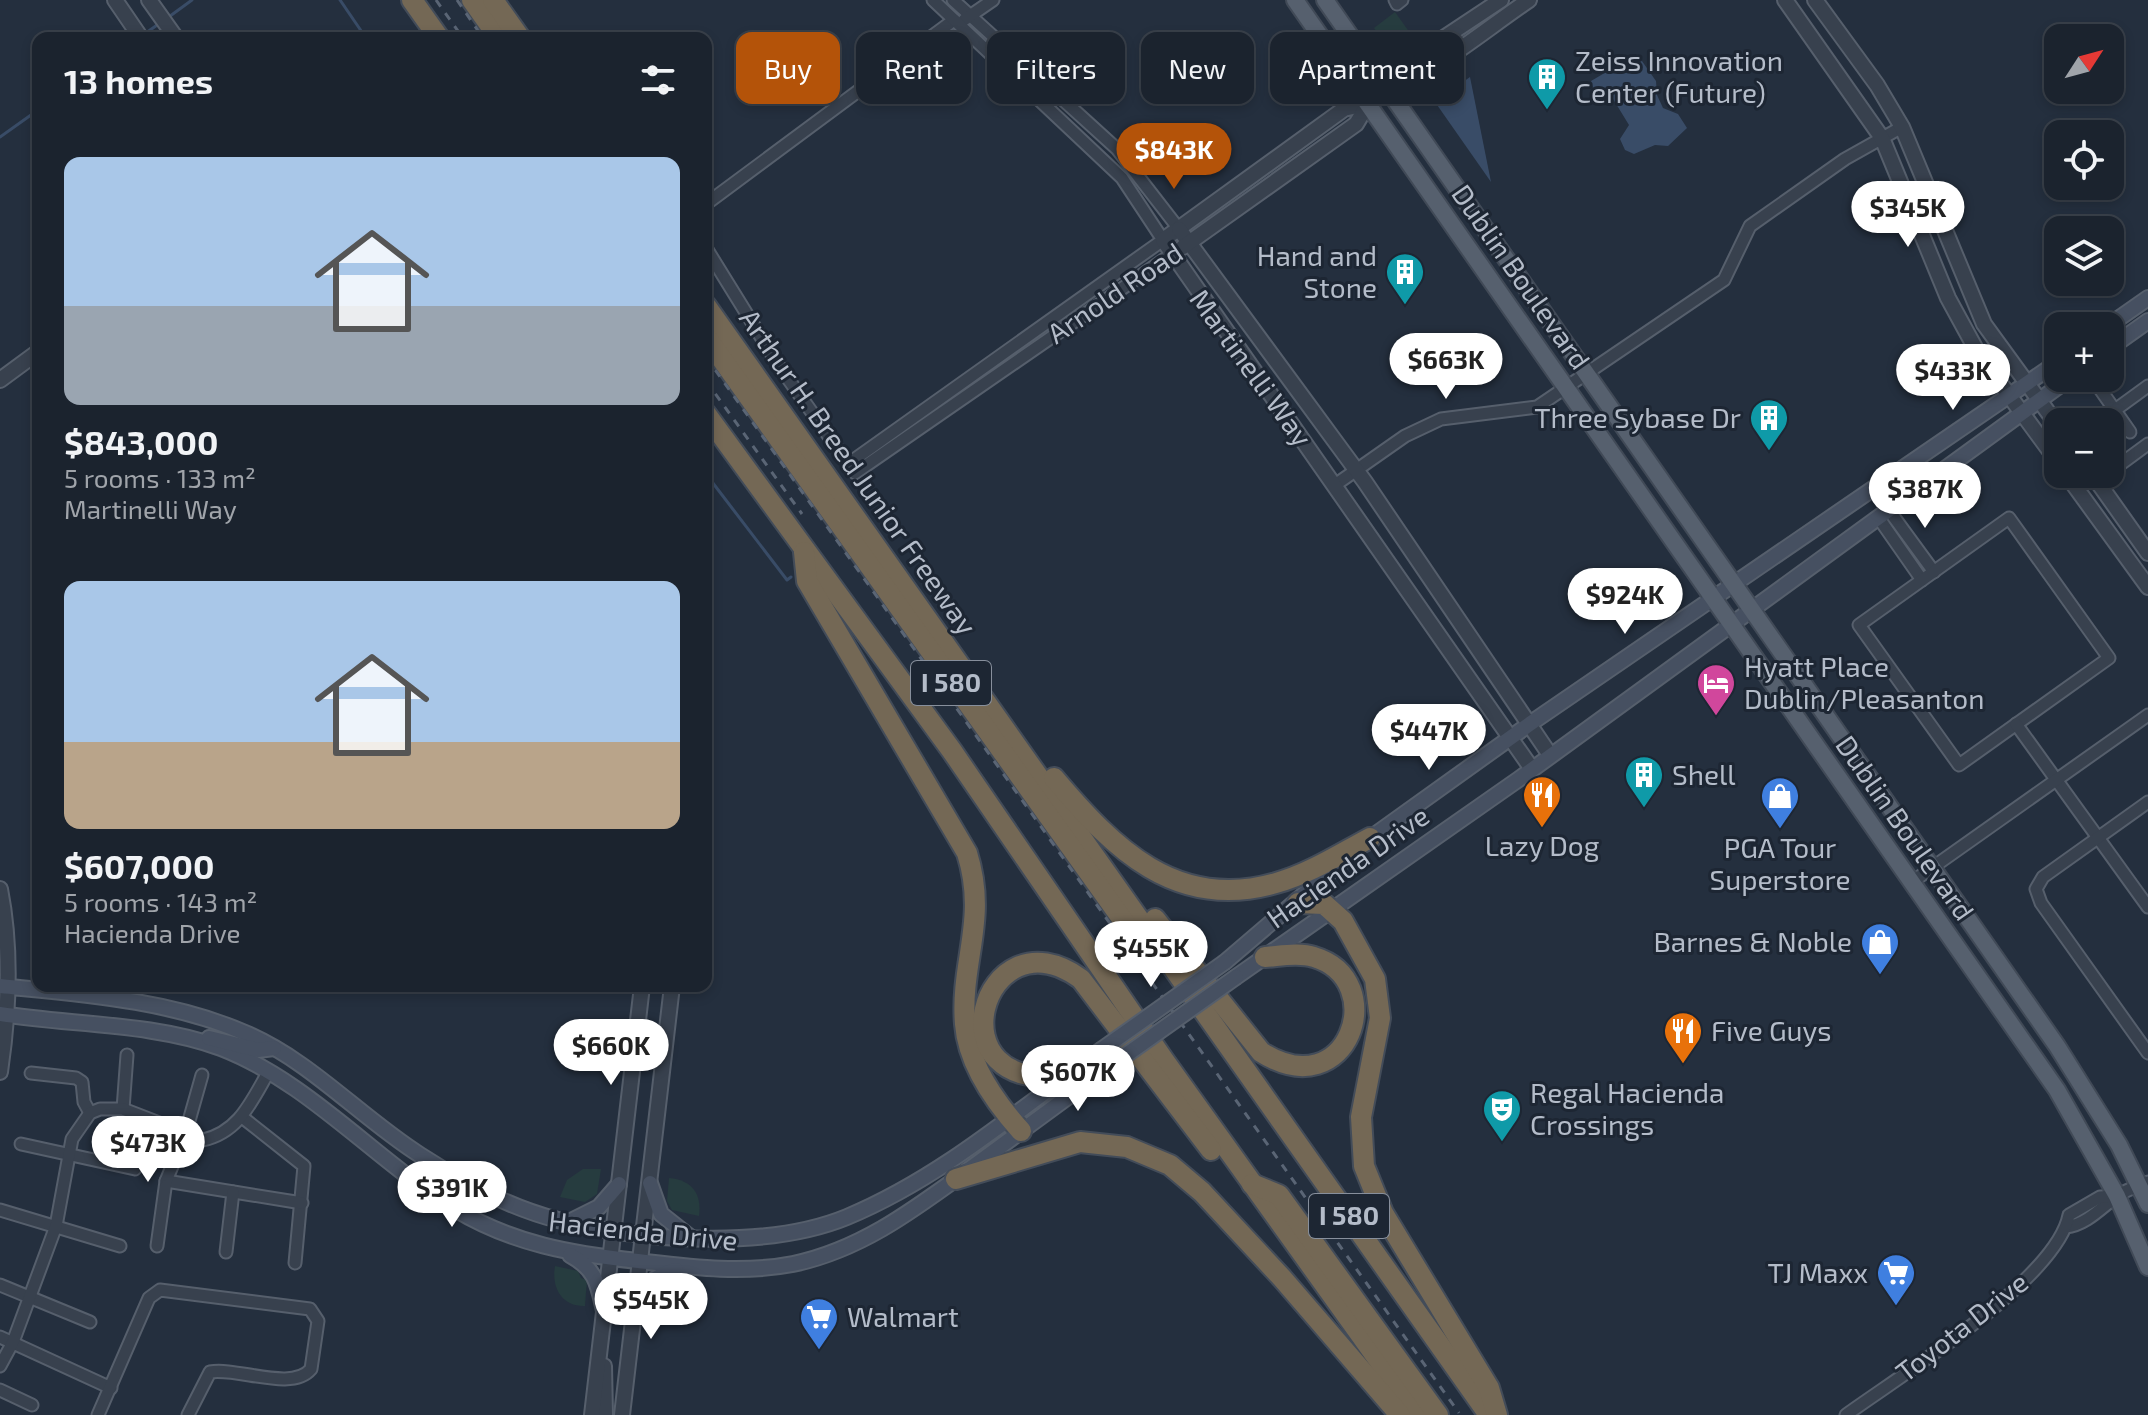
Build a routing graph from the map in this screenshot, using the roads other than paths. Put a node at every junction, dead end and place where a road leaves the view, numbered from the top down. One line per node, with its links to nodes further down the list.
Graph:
1 (115, 0): 19 (street)
2 (412, 0): 21 (highway)
3 (472, 0): 22 (highway)
4 (933, 0): 18 (street, Martinelli Way)
5 (953, 0): 17 (street, Martinelli Way)
6 (993, 0): 17 (street)
7 (1295, 0): 24 (main road, Dublin Boulevard)
8 (1325, 0): 25 (main road, Dublin Boulevard)
9 (1395, 0): 10 (street)
10 (1402, 0)
11 (1501, 0): 26 (street, Arnold Road)
12 (1529, 0): 27 (street, Arnold Road)
13 (1785, 0): 31 (street)
14 (1815, 0): 30 (street)
15 (152, 5): 20 (street)
16 (498, 7): 23 (highway)
17 (969, 16): 18 (street); 33 (street, Martinelli Way)
18 (956, 22): 32 (street); 34 (street, Martinelli Way)
19 (137, 32)
20 (172, 32)
21 (435, 32)
22 (495, 32)
23 (516, 32)
24 (1317, 32)
25 (1348, 32)
26 (1453, 32)
27 (1464, 45)
28 (1368, 104): 33 (street, Arnold Road); 35 (street, Arnold Road); 50 (main road, Dublin Boulevard)
29 (1400, 104): 46 (main road, Dublin Boulevard)
30 (1902, 127): 31 (street); 48 (street)
31 (1882, 138): 46 (street); 52 (street)
32 (712, 200)
33 (1179, 229): 34 (street, Arnold Road); 35 (street, Martinelli Way)
34 (1163, 240): 36 (street, Martinelli Way); 63 (street, Arnold Road)
35 (1189, 243): 36 (street, Arnold Road); 64 (street, Martinelli Way)
36 (1172, 254): 63 (street, Arnold Road); 65 (street, Martinelli Way)
37 (712, 258): 63 (street)
38 (2148, 298): 40 (main road)
39 (712, 314): 82 (highway, Arthur H. Breed Junior Freeway / I 580)
40 (2124, 315)
41 (2148, 321): 42 (main road)
42 (2124, 338)
43 (712, 345): 103 (highway, I 580)
44 (32, 356): 47 (street)
45 (2044, 372): 48 (main road, Hacienda Drive)
46 (1587, 373): 50 (street); 73 (main road, Dublin Boulevard)
47 (0, 380)
48 (2027, 384): 52 (main road, Hacienda Drive); 53 (street)
49 (2148, 386): 55 (street)
50 (1567, 387): 64 (street); 75 (main road, Dublin Boulevard)
51 (2051, 392): 53 (main road, Hacienda Drive)
52 (2010, 396): 56 (street); 73 (main road, Hacienda Drive)
53 (2039, 401): 54 (street); 56 (main road, Hacienda Drive)
54 (2044, 408)
55 (2118, 408)
56 (2022, 413): 60 (street); 68 (main road, Hacienda Drive)
57 (712, 422): 70 (highway, I 580)
58 (2124, 423): 59 (street)
59 (2130, 432)
60 (2044, 443)
61 (2146, 451): 62 (street)
62 (2124, 463)
63 (851, 468)
64 (1356, 471): 65 (street); 79 (street, Martinelli Way)
65 (1335, 485): 81 (street, Martinelli Way)
66 (2076, 488): 74 (street)
67 (2102, 488): 69 (street)
68 (1883, 513): 71 (street); 72 (street); 76 (main road, Hacienda Drive)
69 (2147, 550)
70 (804, 552): 117 (highway); 121 (highway, I 580)
71 (1934, 572): 72 (street); 80 (street)
72 (1922, 580): 80 (street)
73 (1733, 585): 75 (main road, Hacienda Drive); 76 (main road, Dublin Boulevard)
74 (2148, 587)
75 (1712, 599): 77 (main road, Dublin Boulevard); 79 (main road, Hacienda Drive)
76 (1750, 609): 77 (main road, Hacienda Drive); 89 (main road, Dublin Boulevard)
77 (1730, 624): 83 (main road, Hacienda Drive); 90 (main road, Dublin Boulevard)
78 (2148, 715): 85 (street)
79 (1531, 723): 81 (main road, Hacienda Drive); 83 (street, Martinelli Way)
80 (2016, 724): 85 (street)
81 (1510, 738): 84 (street, Martinelli Way); 87 (main road, Hacienda Drive)
82 (1015, 742): 87 (highway); 92 (highway, Arthur H. Breed Junior Freeway / I 580)
83 (1550, 755): 84 (main road, Hacienda Drive)
84 (1532, 769): 95 (main road, Hacienda Drive)
85 (2055, 780): 88 (street); 89 (street)
86 (2148, 802): 88 (street)
87 (1370, 838): 93 (main road, Hacienda Drive)
88 (2097, 838): 94 (street); 106 (street)
89 (1932, 868): 90 (street); 128 (main road, Dublin Boulevard)
90 (1912, 882): 130 (main road, Dublin Boulevard)
91 (0, 889): 97 (street)
92 (1120, 894): 96 (highway); 103 (highway, Arthur H. Breed Junior Freeway / I 580)
93 (1298, 903): 95 (highway); 111 (main road, Hacienda Drive, bridge)
94 (2148, 907)
95 (1331, 911): 96 (main road, Hacienda Drive); 169 (highway)
96 (1265, 957): 117 (main road, Hacienda Drive, bridge)
97 (4, 987): 98 (main road, Hacienda Drive); 102 (street)
98 (32, 991)
99 (41, 992): 105 (main road, Hacienda Drive)
100 (641, 992): 126 (street)
101 (671, 992): 125 (street)
102 (4, 1014): 104 (main road, Hacienda Drive); 109 (street)
103 (1209, 1018): 168 (highway, Arthur H. Breed Junior Freeway / I 580)
104 (180, 1037): 105 (main road); 108 (main road, Hacienda Drive)
105 (275, 1048): 113 (main road, Hacienda Drive)
106 (2148, 1053)
107 (127, 1055): 114 (street)
108 (269, 1071): 113 (main road); 116 (street); 141 (main road, Hacienda Drive)
109 (0, 1072)
110 (31, 1073): 115 (street)
111 (1069, 1074): 117 (main road, Hacienda Drive); 121 (highway)
112 (202, 1075): 118 (street)
113 (347, 1101): 134 (main road, Hacienda Drive)
114 (123, 1109): 115 (street); 118 (street)
115 (90, 1113): 120 (street)
116 (242, 1117): 118 (street); 131 (street)
117 (1016, 1125): 123 (main road, Hacienda Drive); 138 (main road, Hacienda Drive)
118 (185, 1135): 124 (street)
119 (21, 1144): 120 (street)
120 (67, 1154): 122 (street); 135 (street)
121 (1238, 1165): 127 (highway, I 580)
122 (135, 1169)
123 (956, 1179): 146 (main road, Hacienda Drive); 165 (highway)
124 (166, 1181): 129 (street); 140 (street)
125 (650, 1183): 137 (street); 138 (main road)
126 (619, 1184): 134 (main road); 136 (street)
127 (1252, 1184): 166 (highway, I 580); 167 (highway, I 580)
128 (2144, 1184): 130 (street, Toyota Drive); 132 (main road, Dublin Boulevard)
129 (233, 1192): 131 (street); 142 (street)
130 (2117, 1196): 147 (main road, Dublin Boulevard); 170 (street, Toyota Drive)
131 (302, 1203): 145 (street)
132 (2148, 1204)
133 (0, 1210): 135 (street)
134 (569, 1222): 136 (main road, Hacienda Drive)
135 (56, 1226): 139 (street); 149 (street)
136 (614, 1229): 137 (main road, Hacienda Drive); 143 (street)
137 (645, 1232): 138 (main road, Hacienda Drive); 144 (street)
138 (691, 1237)
139 (120, 1246)
140 (157, 1246)
141 (563, 1251): 143 (main road, Hacienda Drive); 150 (main road)
142 (226, 1252)
143 (611, 1258): 144 (main road, Hacienda Drive); 150 (street)
144 (641, 1261): 146 (main road, Hacienda Drive); 151 (street)
145 (295, 1263)
146 (688, 1267): 151 (main road)
147 (2148, 1267)
148 (0, 1285): 149 (street)
149 (31, 1296): 152 (street); 155 (street)
150 (604, 1311): 154 (street)
151 (635, 1314): 164 (street)
152 (90, 1322)
153 (0, 1337): 155 (street)
154 (601, 1337): 162 (street); 163 (street)
155 (13, 1342): 156 (street); 157 (street)
156 (0, 1366)
157 (111, 1388): 160 (street); 161 (street)
158 (0, 1390): 159 (street)
159 (32, 1405)
160 (98, 1415)
161 (188, 1415)
162 (592, 1415)
163 (605, 1415)
164 (622, 1415)
165 (1400, 1415)
166 (1418, 1415)
167 (1438, 1415)
168 (1489, 1415)
169 (1497, 1415)
170 (1846, 1415)

